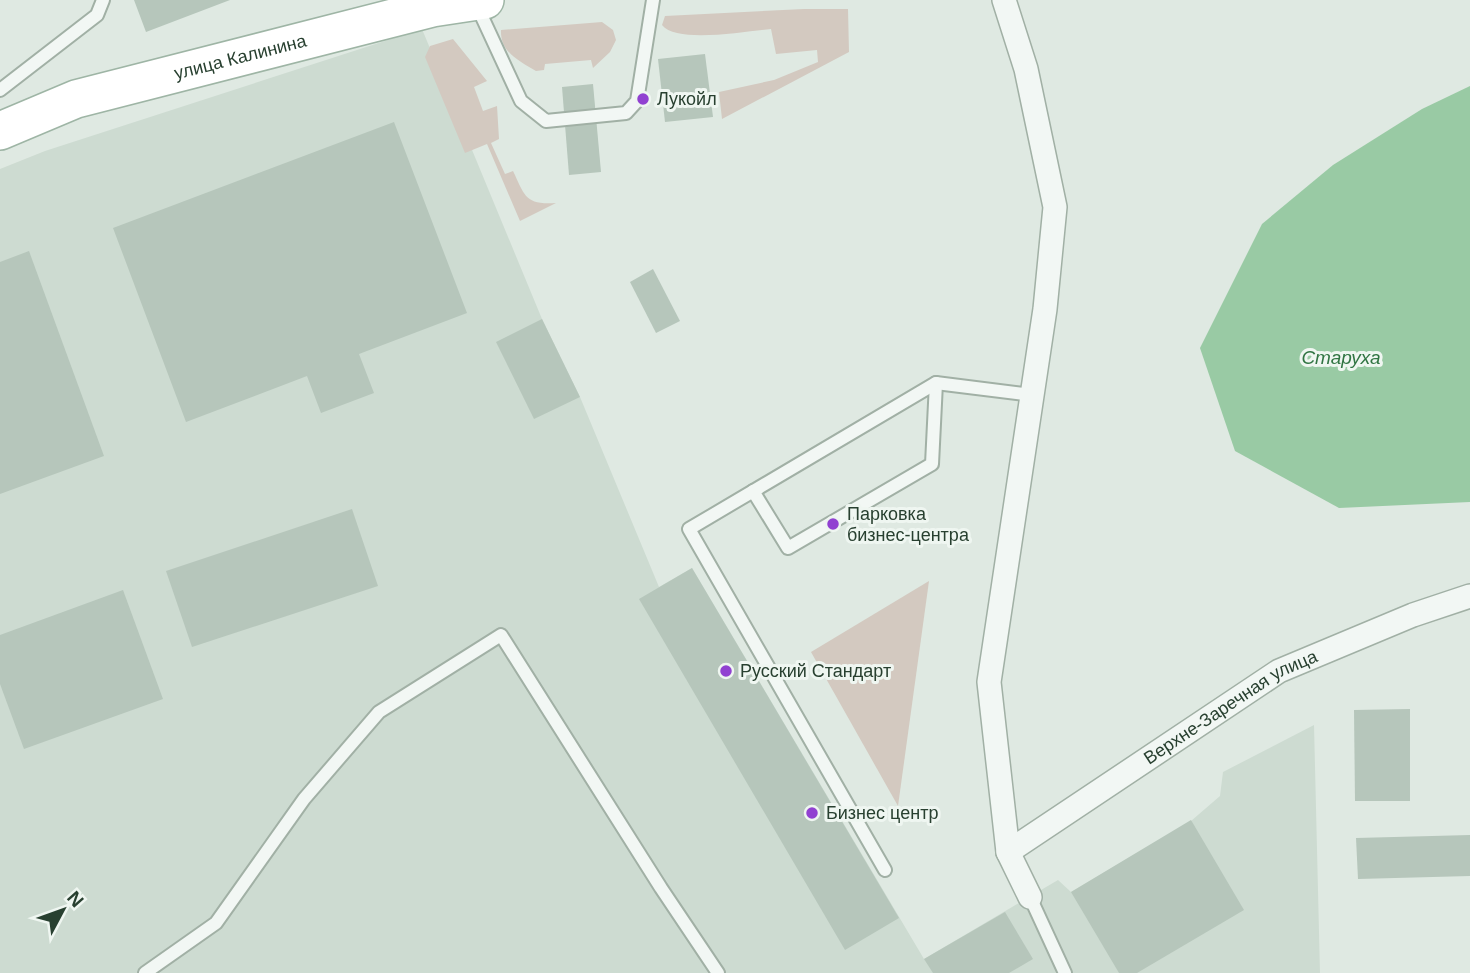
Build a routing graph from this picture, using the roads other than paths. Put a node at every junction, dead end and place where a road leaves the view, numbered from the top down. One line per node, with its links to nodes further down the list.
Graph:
1 (103, 0): 5 (lane)
2 (653, 0): 4 (lane)
3 (1004, 0): 8 (street)
4 (480, 1): 6 (main road, улица Калинина)
5 (0, 90)
6 (0, 131)
7 (936, 383): 8 (lane); 9 (lane); 9 (lane)
8 (1032, 395): 11 (street)
9 (754, 491): 12 (lane)
10 (1470, 596): 11 (street, Верхне-Заречная улица)
11 (1008, 852): 13 (street)
12 (885, 870)
13 (1030, 897): 16 (lane)
14 (145, 973): 15 (lane)
15 (718, 973)
16 (1065, 973)

